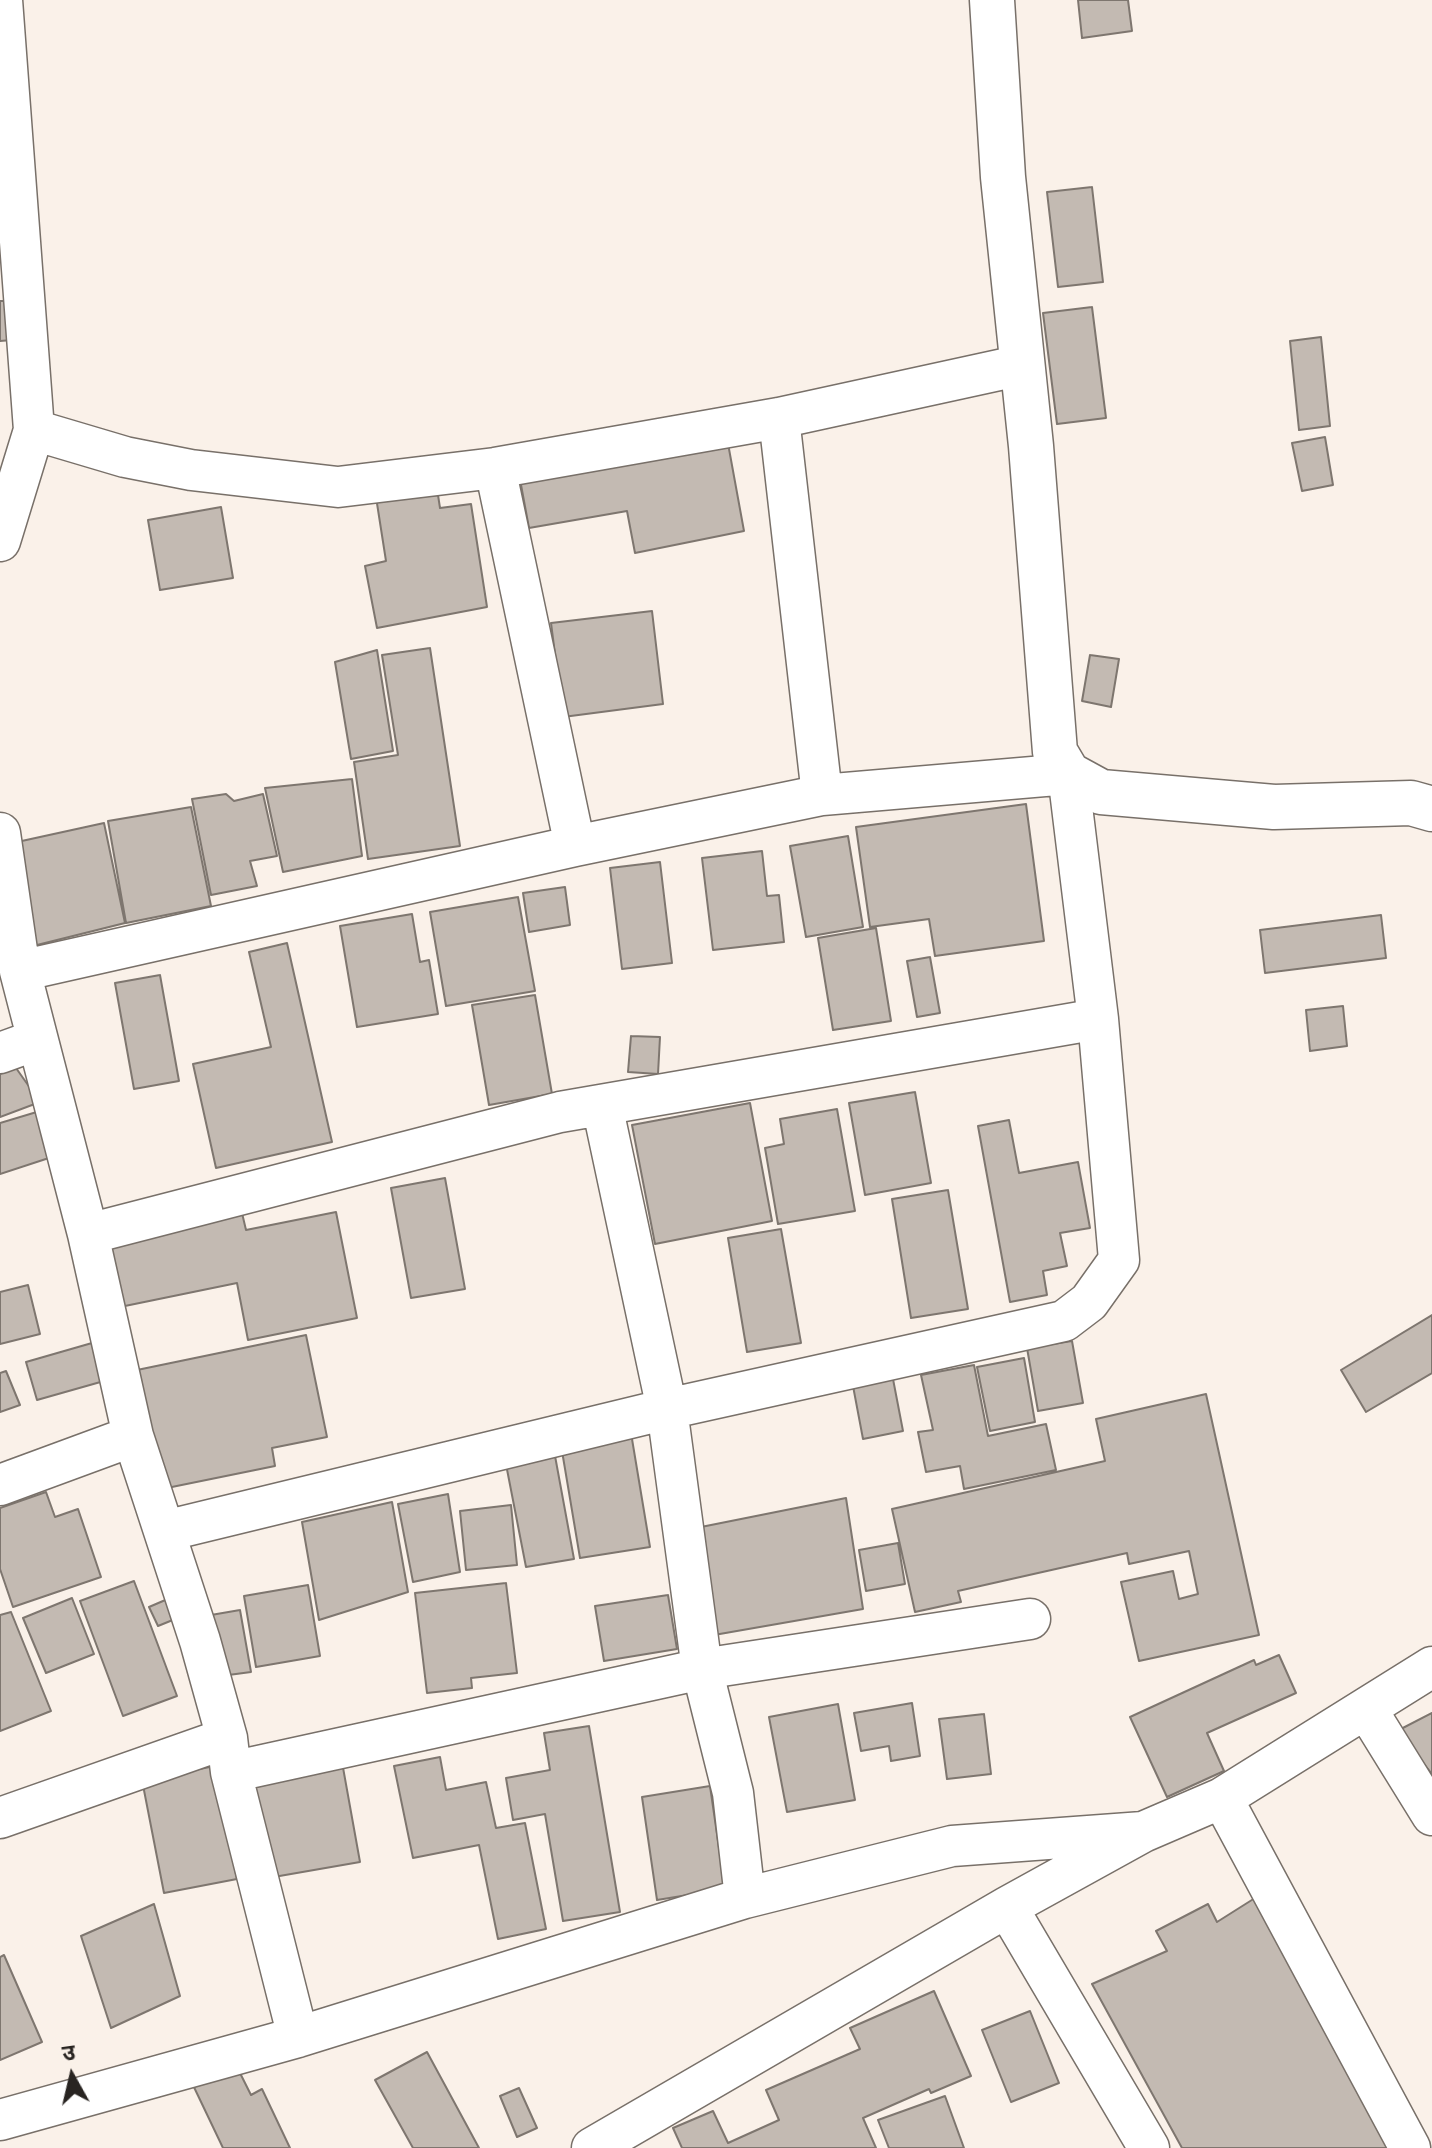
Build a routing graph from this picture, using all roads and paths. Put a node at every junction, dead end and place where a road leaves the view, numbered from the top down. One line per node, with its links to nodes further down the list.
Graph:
1 (2, 0): 4 (street)
2 (992, 0): 3 (street)
3 (1022, 365): 5 (street); 8 (street)
4 (22, 413): 6 (street); 7 (street)
5 (779, 418): 6 (street); 9 (street)
6 (495, 468): 12 (street)
7 (0, 541)
8 (1068, 774): 9 (street); 10 (street); 14 (street)
9 (822, 795): 12 (street)
10 (1432, 809)
11 (0, 833): 13 (street)
12 (575, 846): 13 (street)
13 (20, 971): 15 (street)
14 (1098, 1019): 16 (street); 18 (street)
15 (18, 1046): 17 (street)
16 (602, 1105): 17 (street); 18 (street)
17 (88, 1234): 19 (street)
18 (667, 1409): 21 (street); 24 (street)
19 (133, 1436): 20 (street); 21 (street)
20 (0, 1485)
21 (165, 1531): 26 (street)
22 (1030, 1619): 24 (street)
23 (1432, 1667): 25 (street)
24 (702, 1669): 26 (street); 31 (street)
25 (1367, 1710): 27 (street); 28 (street)
26 (229, 1755): 29 (street); 33 (street)
27 (1222, 1798): 30 (street); 37 (street)
28 (1432, 1815)
29 (0, 1818)
30 (1143, 1832): 31 (street); 32 (street)
31 (745, 1898): 33 (street)
32 (1007, 1907): 35 (street); 36 (street)
33 (298, 2037): 34 (street)
34 (0, 2120)
35 (592, 2148)
36 (1149, 2148)
37 (1410, 2148)

